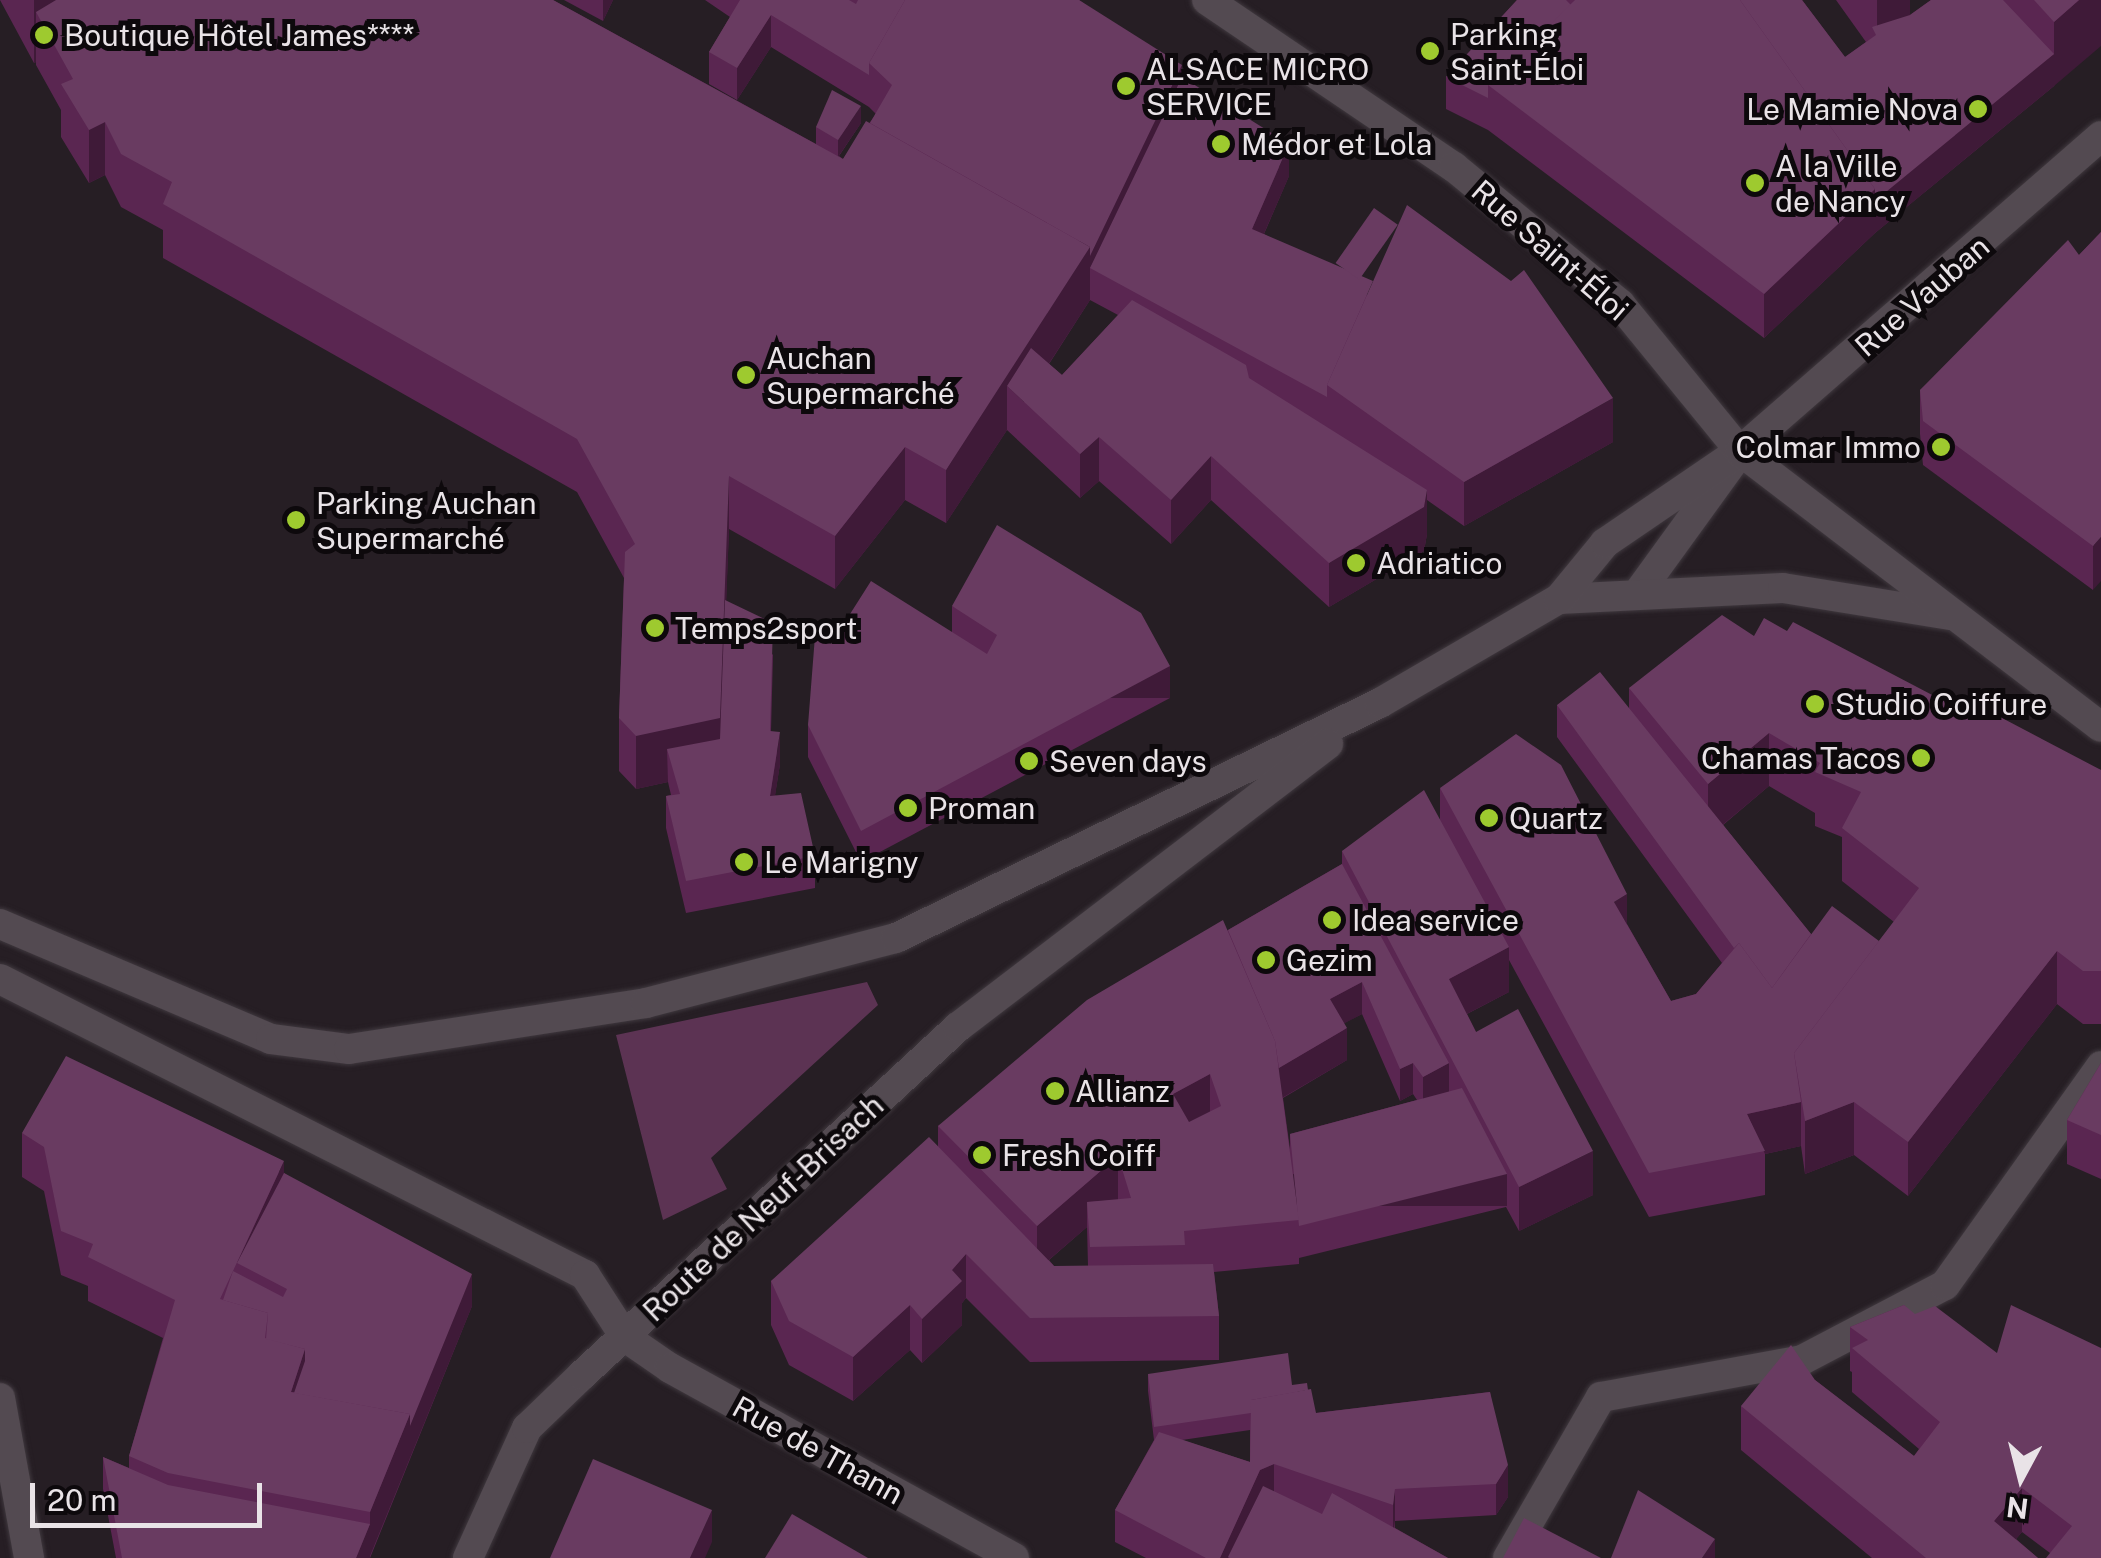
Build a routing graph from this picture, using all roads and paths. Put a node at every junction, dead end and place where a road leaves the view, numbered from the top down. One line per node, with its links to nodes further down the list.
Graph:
1 (1207, 0): 3 (street, Rue Saint-Éloi)
2 (2101, 136): 3 (street, Rue Vauban)
3 (1740, 451): 4 (street); 5 (street, Route de Neuf-Brisach); 6 (street, Rue Saint-Éloi)
4 (1641, 589): 5 (street, Route de Neuf-Brisach); 6 (street, Route de Neuf-Brisach)
5 (1559, 599): 7 (street, Route de Neuf-Brisach)
6 (1950, 616): 8 (street, Rue Saint-Éloi)
7 (1380, 703): 9 (street, Route de Neuf-Brisach); 12 (street, Route de Neuf-Brisach)
8 (2101, 726)
9 (0, 924)
10 (0, 980): 12 (street, Route de Neuf-Brisach)
11 (2101, 1066): 17 (street)
12 (626, 1337): 15 (street); 16 (street, Rue de Thann)
13 (0, 1398): 14 (street)
14 (29, 1558)
15 (468, 1558)
16 (1014, 1558)
17 (1508, 1558)

